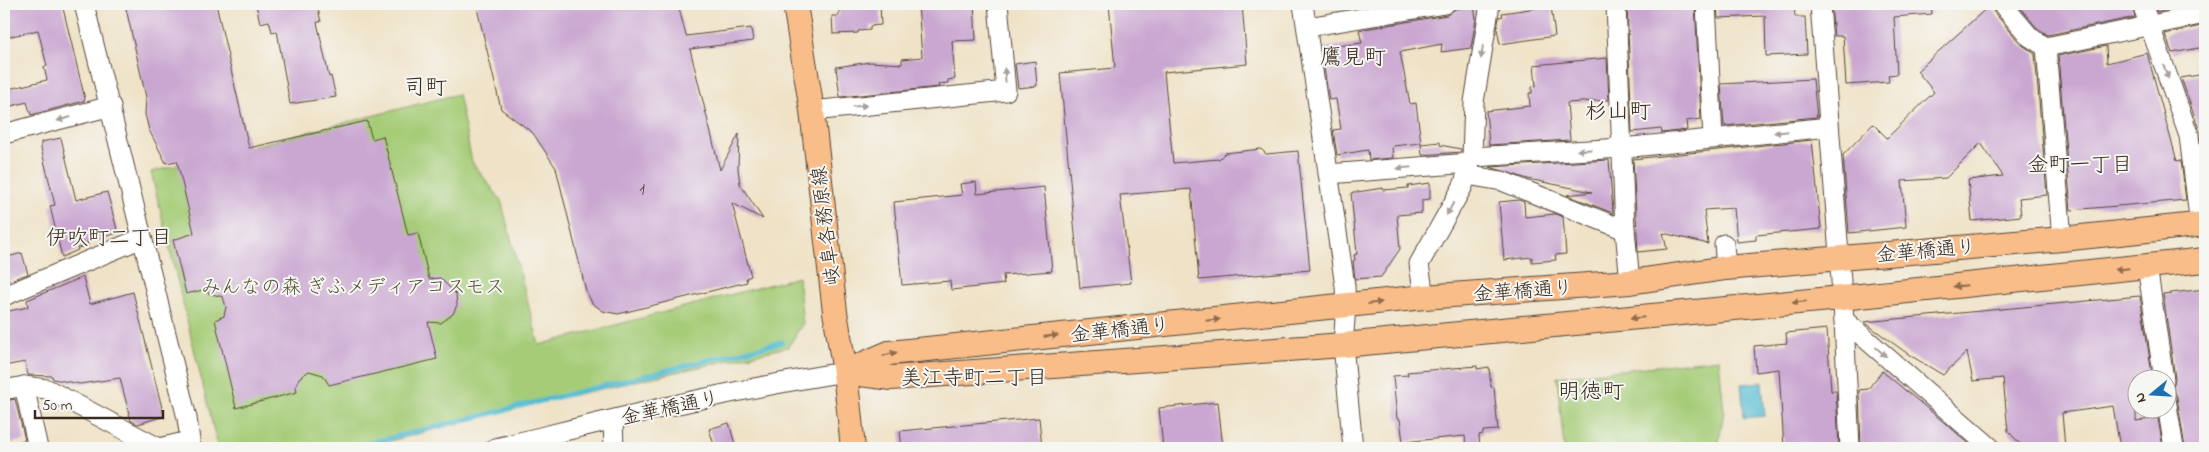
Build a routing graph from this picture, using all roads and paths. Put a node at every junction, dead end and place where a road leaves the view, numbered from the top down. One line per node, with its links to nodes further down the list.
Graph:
1 (84, 4): 16 (street)
2 (794, 4): 17 (main road, 岐阜各務原線)
3 (998, 4): 17 (street, one-way to 3)
4 (1304, 4): 14 (street)
5 (1445, 4): 14 (street)
6 (1490, 4): 22 (street, one-way to 22)
7 (1616, 4): 21 (street)
8 (1706, 4): 20 (street)
9 (1820, 4): 18 (street)
10 (2002, 4): 15 (street)
11 (2142, 4): 13 (street)
12 (2205, 14): 13 (street)
13 (2150, 26): 15 (street); 24 (street, one-way to 24)
14 (1306, 27): 23 (street)
15 (2046, 47): 27 (street)
16 (111, 106): 19 (street, one-way to 19); 26 (street)
17 (812, 111): 40 (main road, 岐阜各務原線)
18 (1829, 127): 20 (street, one-way to 20); 29 (street)
19 (4, 134)
20 (1713, 138): 21 (street)
21 (1622, 148): 22 (street, one-way to 22); 25 (street)
22 (1470, 165): 23 (street, one-way to 23); 25 (street); 35 (street, one-way to 35)
23 (1328, 174): 36 (street)
24 (2203, 224): 27 (main road, 金華橋通り)
25 (1625, 230): 33 (street)
26 (142, 238): 34 (street); 45 (street)
27 (2062, 239): 29 (main road, 金華橋通り)
28 (1724, 244): 32 (street)
29 (1838, 257): 32 (main road, 金華橋通り); 37 (street)
30 (2205, 260): 31 (main road, 金華橋通り)
31 (2147, 266): 37 (main road, 金華橋通り, one-way to 37); 39 (street)
32 (1726, 268): 33 (main road, 金華橋通り)
33 (1630, 282): 35 (main road, 金華橋通り)
34 (4, 296)
35 (1424, 297): 36 (main road, 金華橋通り, one-way to 35)
36 (1346, 306): 38 (street); 40 (main road, 金華橋通り, one-way to 36)
37 (1842, 309): 38 (main road, 金華橋通り, one-way to 38); 51 (street); 52 (street, one-way to 52)
38 (1343, 345): 40 (main road, 金華橋通り); 50 (street)
39 (2163, 370)
40 (845, 372): 43 (street, 金華橋通り); 49 (main road, 岐阜各務原線)
41 (24, 386): 42 (street); 45 (street); 46 (street)
42 (4, 390)
43 (613, 420): 47 (street, 金華橋通り); 48 (street)
44 (2169, 420): 53 (street)
45 (190, 444)
46 (38, 448)
47 (495, 448)
48 (614, 448)
49 (852, 448)
50 (1353, 448)
51 (1850, 448)
52 (1991, 448)
53 (2174, 448)

